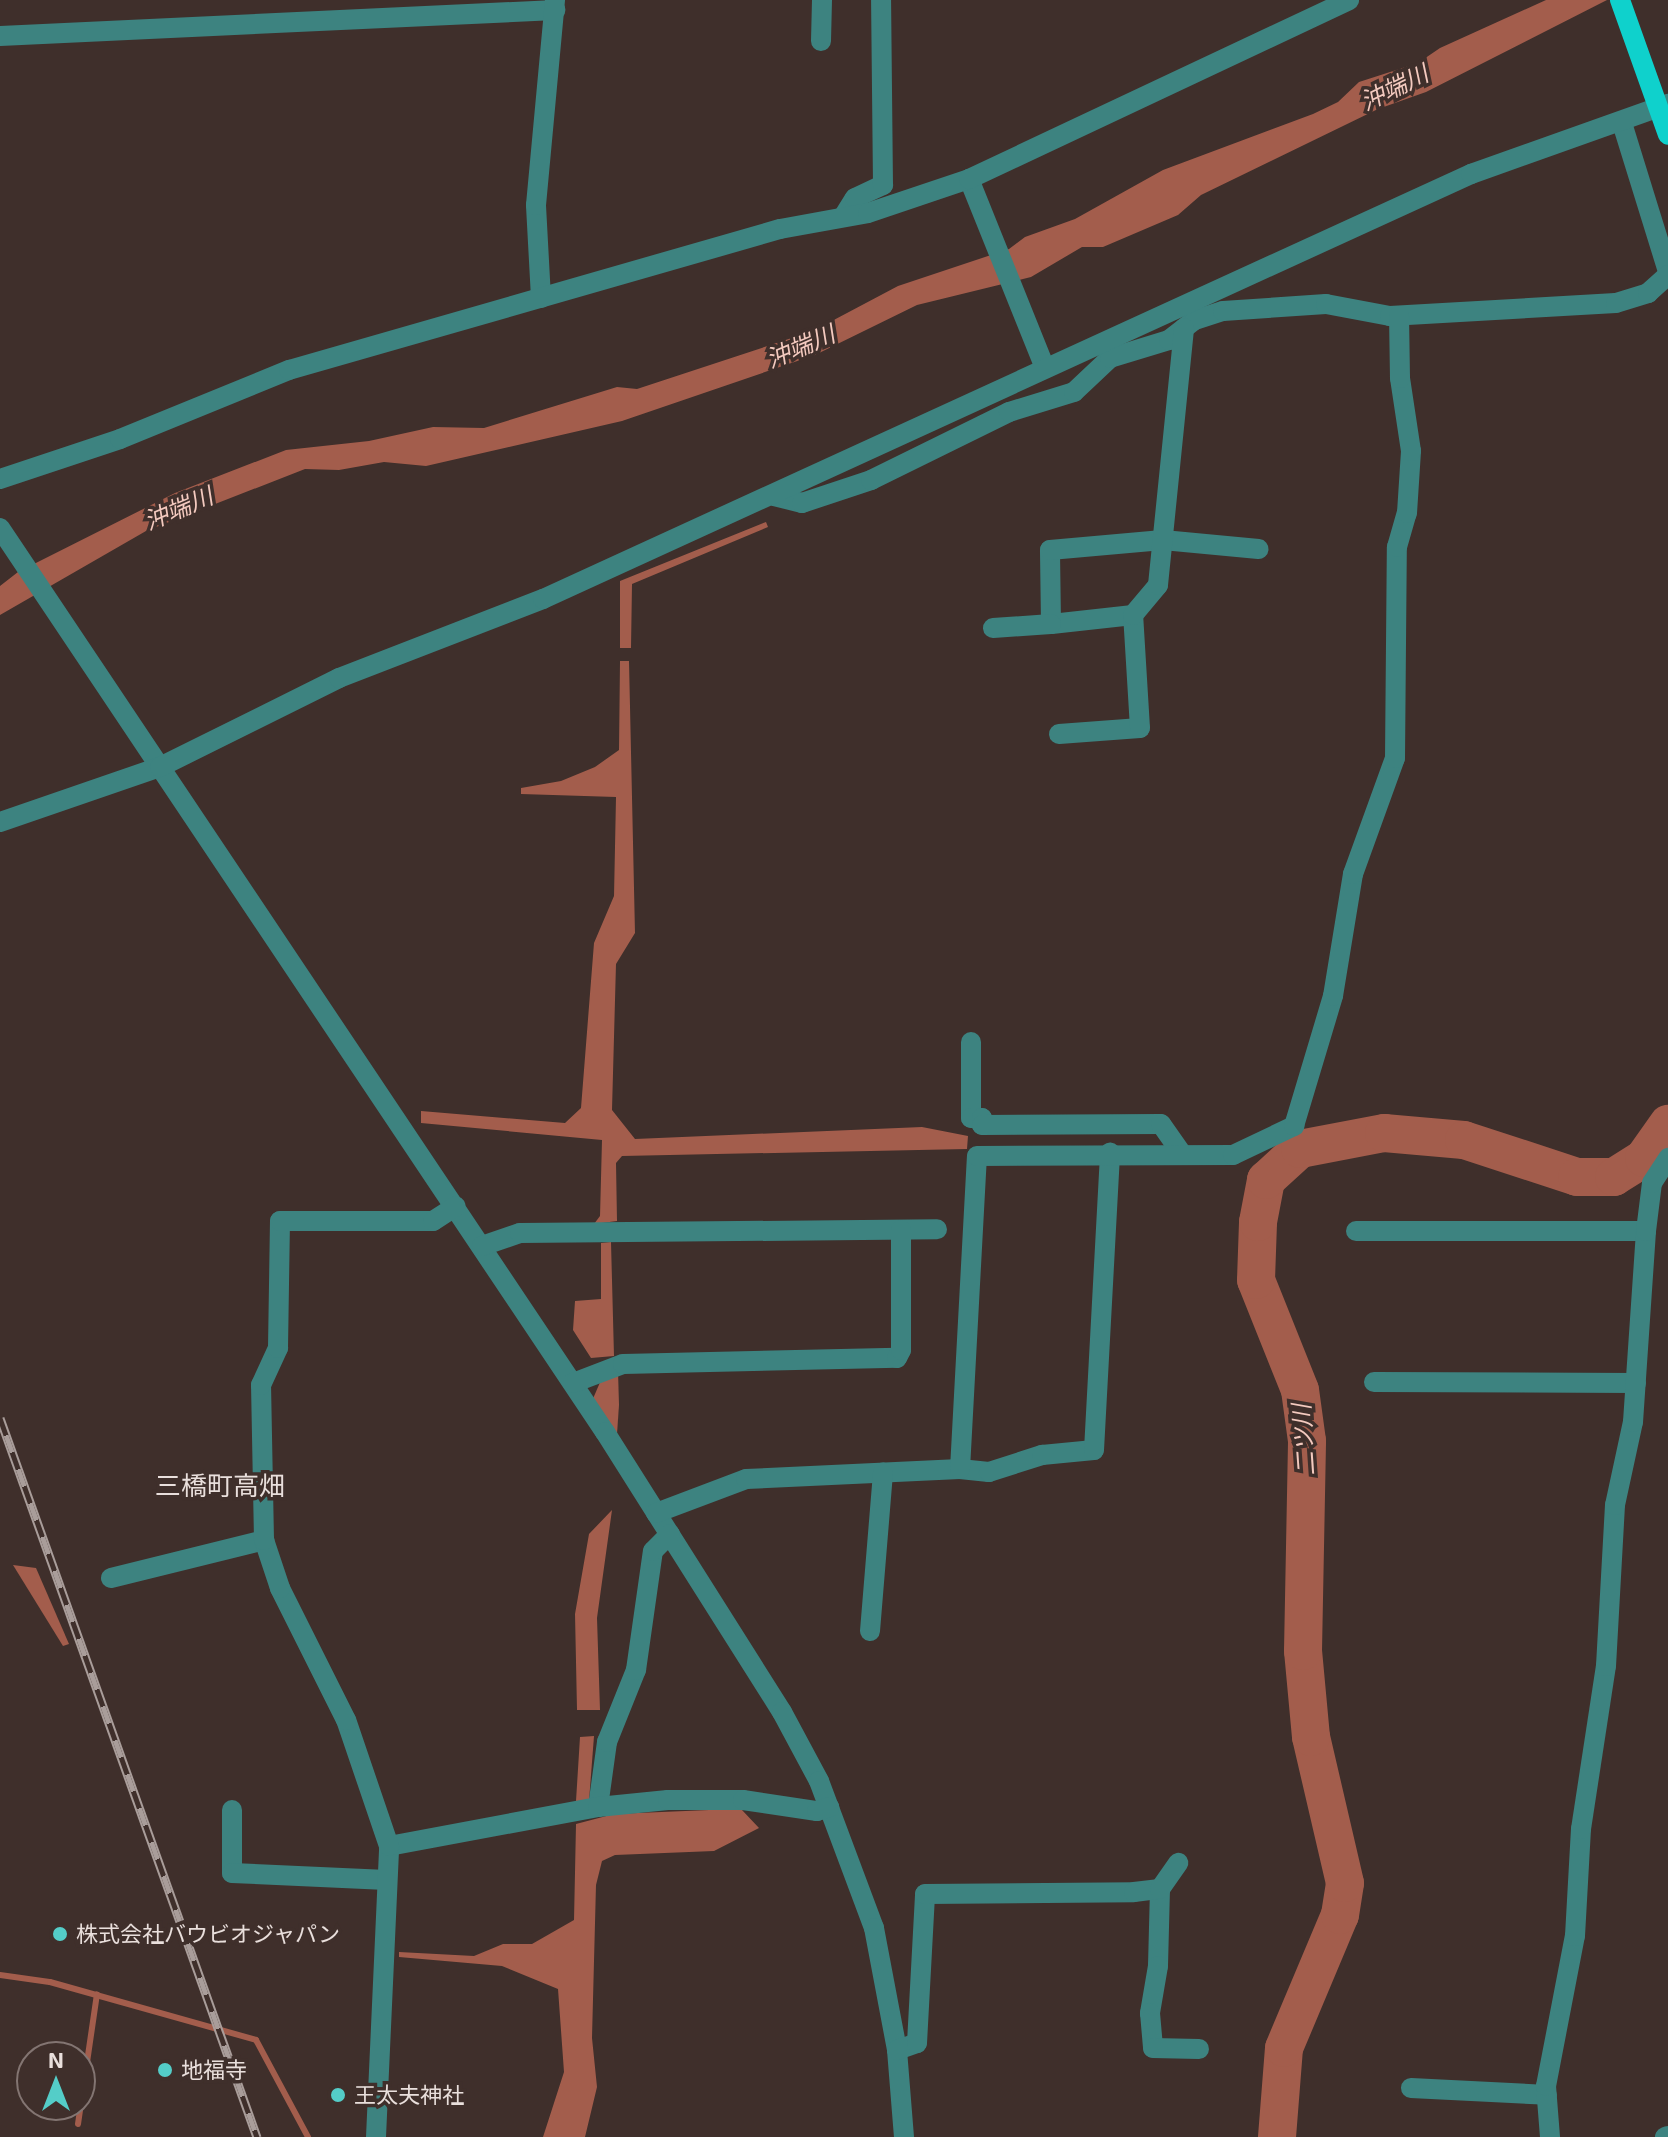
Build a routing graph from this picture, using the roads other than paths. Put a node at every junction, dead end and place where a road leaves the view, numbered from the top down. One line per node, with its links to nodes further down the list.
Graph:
1 (822, 0): 7 (street)
2 (881, 0): 12 (street)
3 (1349, 0): 11 (street)
4 (1620, 0): 8 (main road)
5 (555, 5): 6 (street); 14 (street)
6 (0, 36)
7 (821, 41)
8 (1663, 106): 9 (street); 10 (main road)
9 (1622, 123): 13 (street); 17 (street)
10 (1668, 135)
11 (973, 187): 12 (street); 17 (street)
12 (843, 217): 14 (street)
13 (1668, 274): 15 (street)
14 (541, 298): 18 (street)
15 (1399, 316): 16 (street); 31 (street)
16 (1184, 328): 19 (street); 21 (street)
17 (1042, 361): 19 (street)
18 (0, 479)
19 (774, 496): 27 (street)
20 (0, 528): 27 (street)
21 (1163, 540): 22 (street); 23 (street); 24 (street)
22 (1259, 549)
23 (1133, 615): 24 (street); 26 (street)
24 (1051, 624): 25 (street)
25 (993, 628)
26 (1059, 734)
27 (156, 760): 28 (street); 33 (street)
28 (0, 822)
29 (971, 1042): 31 (street)
30 (1110, 1152): 31 (street); 42 (street); 42 (street)
31 (1182, 1154)
32 (1668, 1158): 37 (street)
33 (456, 1206): 38 (street); 46 (street)
34 (937, 1229): 35 (street)
35 (901, 1230): 38 (street); 40 (street)
36 (1356, 1231): 37 (street)
37 (1646, 1231): 41 (street)
38 (482, 1246): 40 (street)
39 (1374, 1382): 41 (street)
40 (573, 1383): 44 (street)
41 (1636, 1383): 59 (street)
42 (960, 1469): 43 (street)
43 (883, 1473): 44 (street); 48 (street)
44 (656, 1513): 45 (street)
45 (670, 1534): 49 (street); 50 (street)
46 (264, 1540): 47 (street); 52 (street)
47 (111, 1578)
48 (870, 1631)
49 (598, 1807): 50 (street); 52 (street)
50 (829, 1807): 57 (street)
51 (232, 1810): 54 (street)
52 (389, 1846): 54 (street)
53 (1178, 1863): 55 (street)
54 (387, 1880): 60 (street)
55 (1160, 1889): 56 (street); 57 (street)
56 (1199, 2049)
57 (897, 2050): 61 (street)
58 (1411, 2088): 59 (street)
59 (1547, 2095): 62 (street)
60 (376, 2137)
61 (904, 2137)
62 (1550, 2137)

